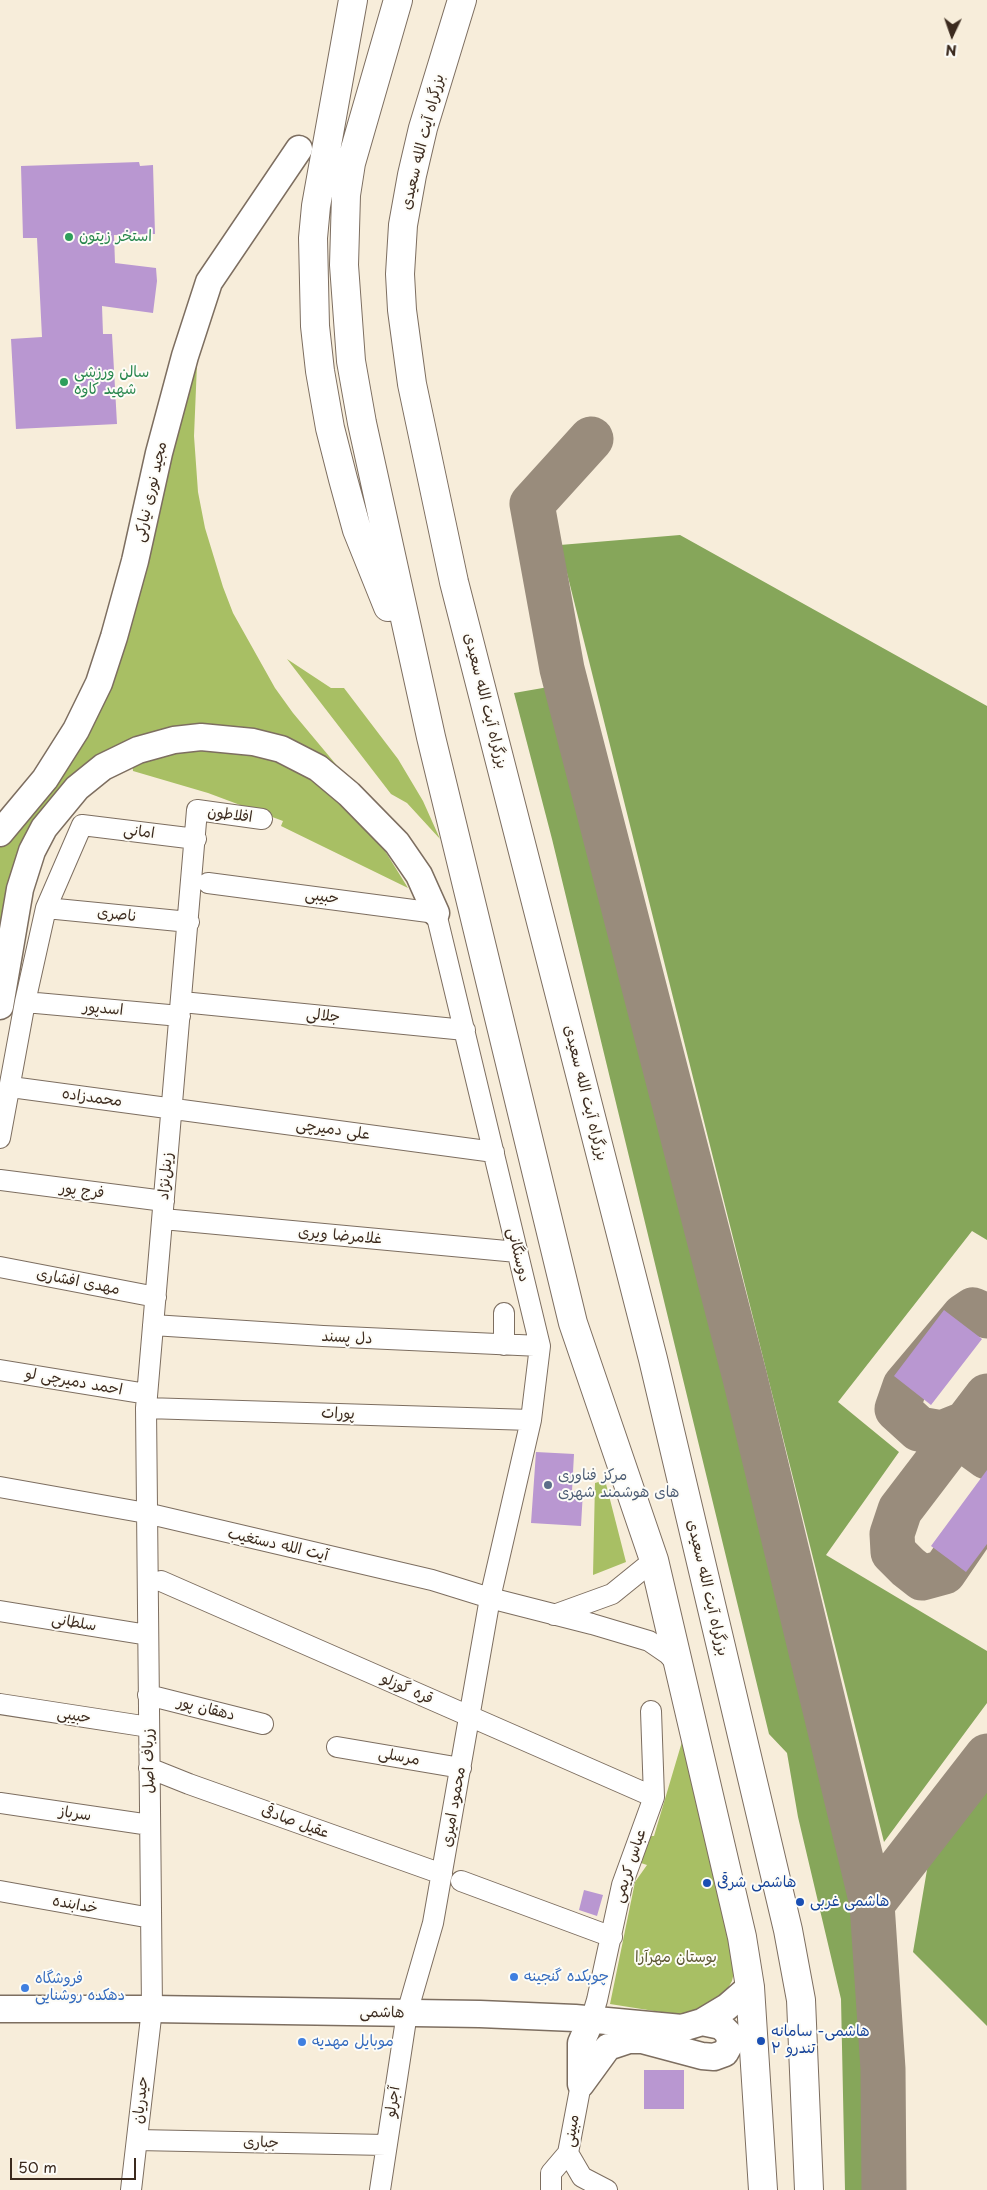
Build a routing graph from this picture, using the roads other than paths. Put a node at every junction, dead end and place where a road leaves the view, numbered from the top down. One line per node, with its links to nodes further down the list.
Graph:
1 (354, 0): 7 (highway)
2 (398, 0): 7 (highway)
3 (462, 0): 5 (highway, بزرگراه آیت الله سعیدی)
4 (474, 0): 5 (highway)
5 (435, 89): 75 (highway, بزرگراه آیت الله سعیدی)
6 (300, 149): 9 (main road, مجید نوری نیارکی)
7 (420, 689): 36 (highway)
8 (262, 819): 10 (street, افلاطون)
9 (0, 832)
10 (196, 839): 12 (street, امانی); 14 (street, زینل‌نژاد)
11 (208, 883): 13 (street, حبیبی)
12 (46, 908): 14 (street, ناصری); 15 (street)
13 (436, 913): 15 (main road); 17 (street, دوسنگانی)
14 (188, 922): 16 (street, زینل‌نژاد)
15 (12, 1004): 16 (street, اسدپور); 18 (street)
16 (181, 1009): 17 (street, جلالی); 19 (street, زینل‌نژاد)
17 (465, 1030): 21 (street, دوسنگانی)
18 (11, 1087): 19 (street, محمدزاده); 20 (street)
19 (172, 1108): 21 (street, علی دمیرچی); 23 (street, زینل‌نژاد)
20 (0, 1138)
21 (494, 1152): 24 (street, دوسنگانی)
22 (0, 1180): 23 (street, فرج پور)
23 (164, 1210): 24 (street, غلامرضا ویری); 26 (street, زینل‌نژاد)
24 (517, 1252): 30 (street, دوسنگانی)
25 (0, 1267): 26 (street, مهدی افشاری)
26 (156, 1296): 28 (street, زینل‌نژاد)
27 (504, 1313): 29 (street)
28 (154, 1325): 29 (street, دل پسند); 32 (street, زینل‌نژاد)
29 (504, 1345): 30 (street, دل پسند)
30 (540, 1346): 33 (street, دوسنگانی)
31 (0, 1370): 32 (street, احمد دمیرچی لو)
32 (147, 1401): 33 (street, پورات); 35 (street, زینل‌نژاد)
33 (531, 1420): 38 (street, دوسنگانی)
34 (0, 1487): 35 (street, آیت الله دستغیب)
35 (146, 1514): 38 (street, آیت الله دستغیب); 41 (street, زرباف اصل)
36 (654, 1560): 40 (street); 42 (highway)
37 (161, 1581): 46 (street, قره گوزلو)
38 (490, 1598): 40 (street, آیت الله دستغیب); 46 (street, محمود امیری)
39 (0, 1611): 41 (street, سلطانی)
40 (553, 1615): 42 (street, آیت الله دستغیب)
41 (148, 1635): 43 (street, زرباف اصل)
42 (680, 1668): 60 (highway)
43 (148, 1695): 47 (street, دهقان پور); 48 (street, زرباف اصل)
44 (0, 1704): 48 (street, حبیبی)
45 (651, 1711): 52 (street, عباس کریمی)
46 (469, 1716): 51 (street, محمود امیری); 52 (street, قره گوزلو)
47 (263, 1724)
48 (149, 1727): 50 (street, زرباف اصل)
49 (337, 1746): 51 (street, مرسلی)
50 (149, 1768): 54 (street, زرباف اصل); 55 (street, عقیل صادقی)
51 (461, 1768): 55 (street, محمود امیری)
52 (654, 1798): 59 (street, عباس کریمی)
53 (0, 1803): 54 (street, سرباز)
54 (150, 1825): 58 (street, زرباف اصل)
55 (442, 1874): 63 (street, محمود امیری)
56 (461, 1882): 59 (street)
57 (0, 1891): 58 (street, خدابنده)
58 (151, 1918): 62 (street, زرباف اصل)
59 (612, 1937): 64 (street, عباس کریمی)
60 (750, 1986): 65 (main road, هاشمی); 74 (highway)
61 (0, 2009): 62 (main road, هاشمی)
62 (152, 2009): 63 (main road, هاشمی); 67 (street, حیدریان)
63 (407, 2013): 64 (main road, هاشمی); 68 (street, آجرلو)
64 (591, 2020): 65 (main road, هاشمی); 66 (main road)
65 (702, 2022): 66 (main road)
66 (581, 2084): 69 (street, مبینی)
67 (137, 2140): 68 (street, جباری); 70 (street, حیدریان)
68 (386, 2145): 71 (street, آجرلو)
69 (568, 2154): 72 (street); 73 (street, مبینی)
70 (131, 2190)
71 (380, 2190)
72 (550, 2190)
73 (607, 2190)
74 (764, 2190)
75 (809, 2190)

